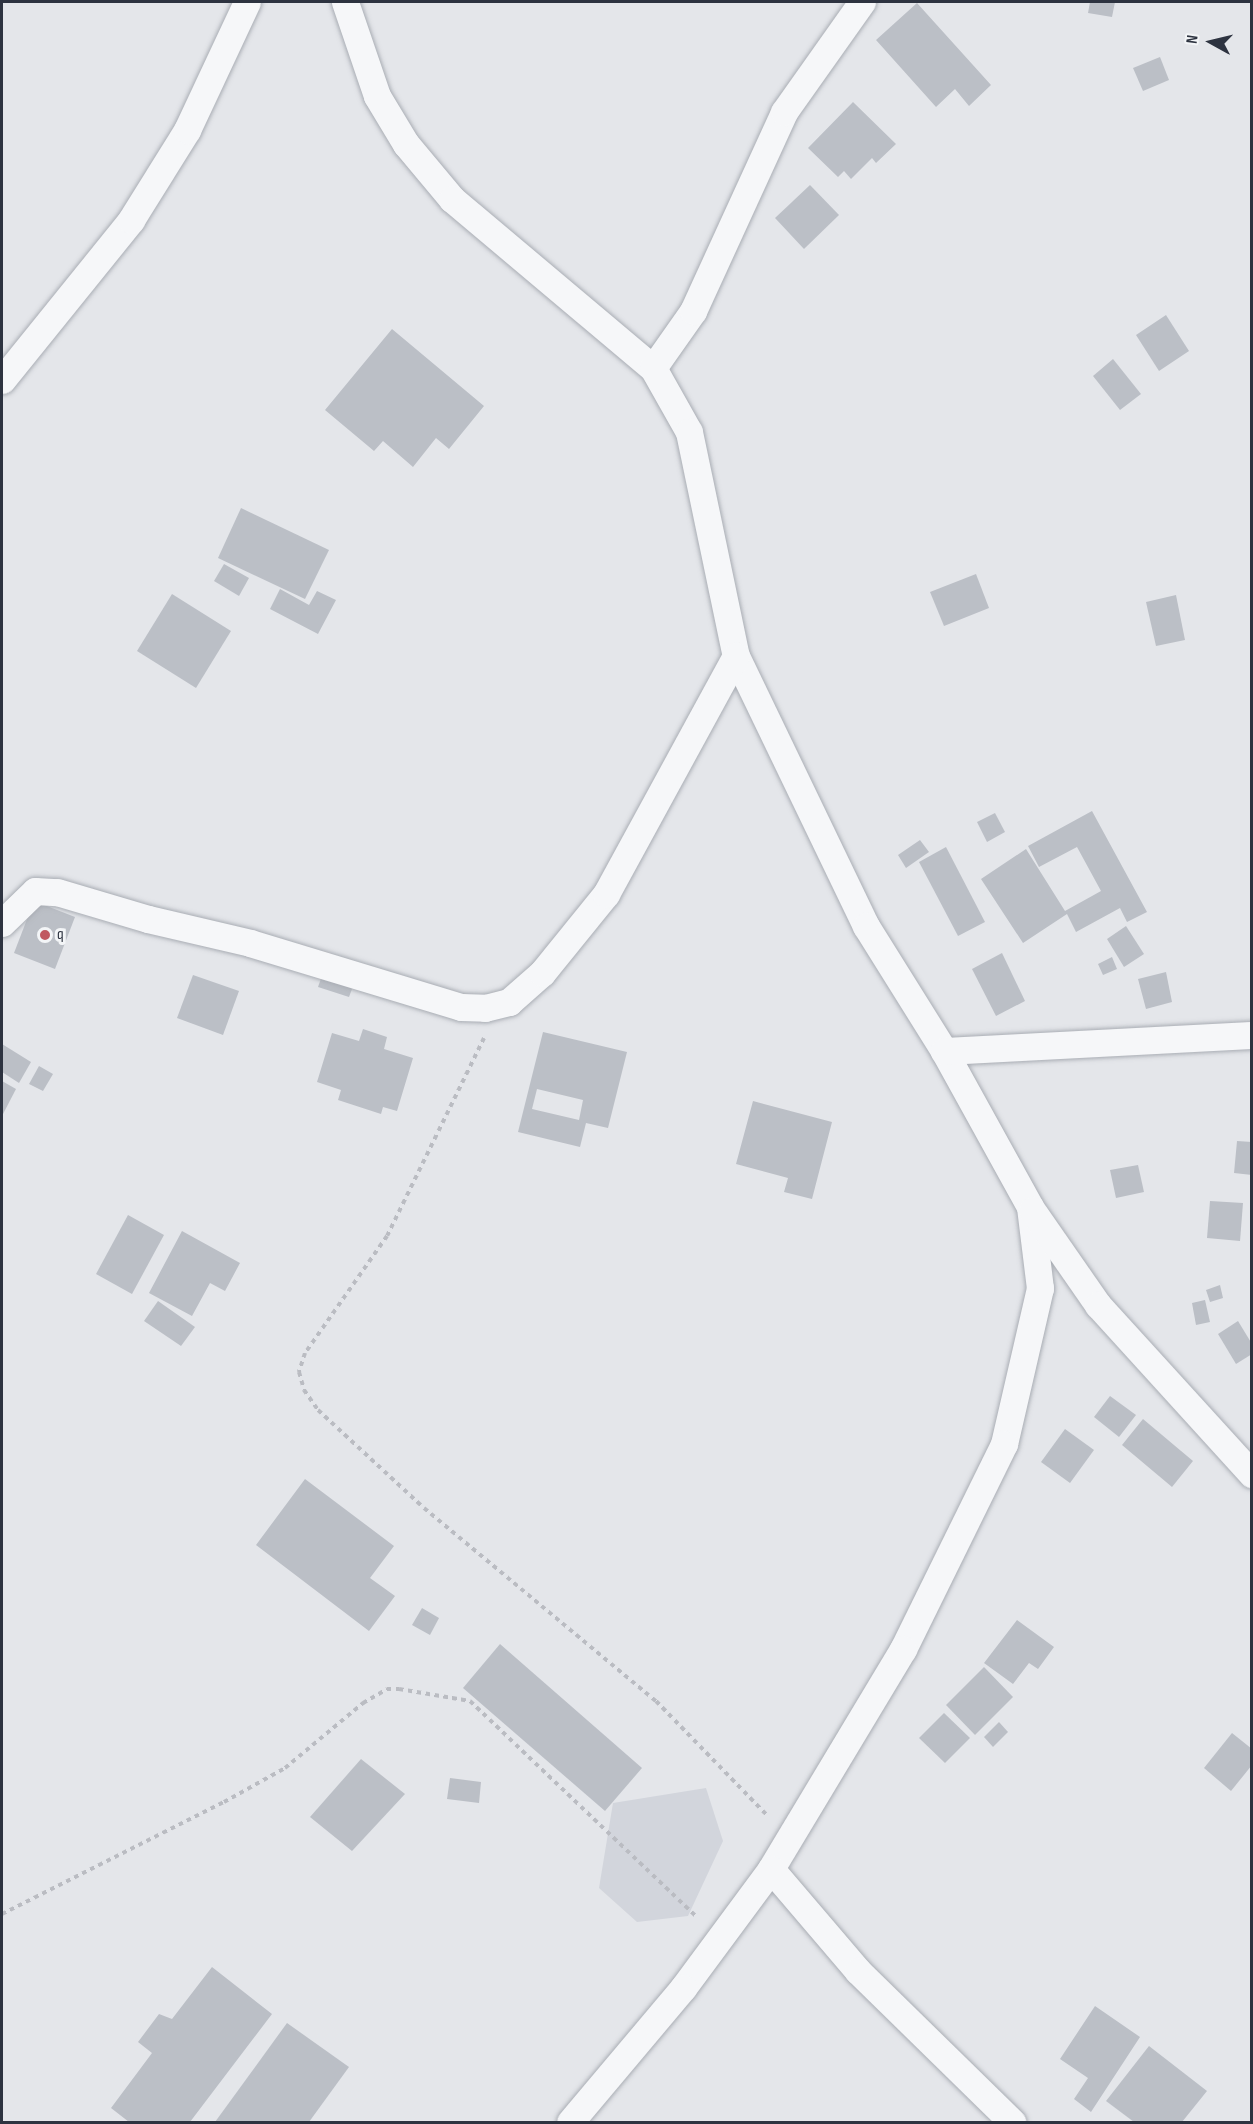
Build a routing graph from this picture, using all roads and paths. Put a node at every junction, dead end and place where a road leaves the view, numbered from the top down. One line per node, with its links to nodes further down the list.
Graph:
1 (247, 2): 5 (street)
2 (345, 2): 4 (street)
3 (862, 2): 4 (street)
4 (653, 368): 6 (street)
5 (2, 380)
6 (736, 656): 8 (street); 10 (street)
7 (2, 923): 8 (street)
8 (500, 1004): 13 (path)
9 (1251, 1035): 10 (street)
10 (944, 1051): 11 (street)
11 (1030, 1207): 12 (street); 13 (street)
12 (1251, 1474)
13 (787, 1836): 14 (street)
14 (771, 1869): 17 (street); 18 (street)
15 (2, 1914): 16 (path)
16 (702, 1922)
17 (570, 2122)
18 (1012, 2122)

